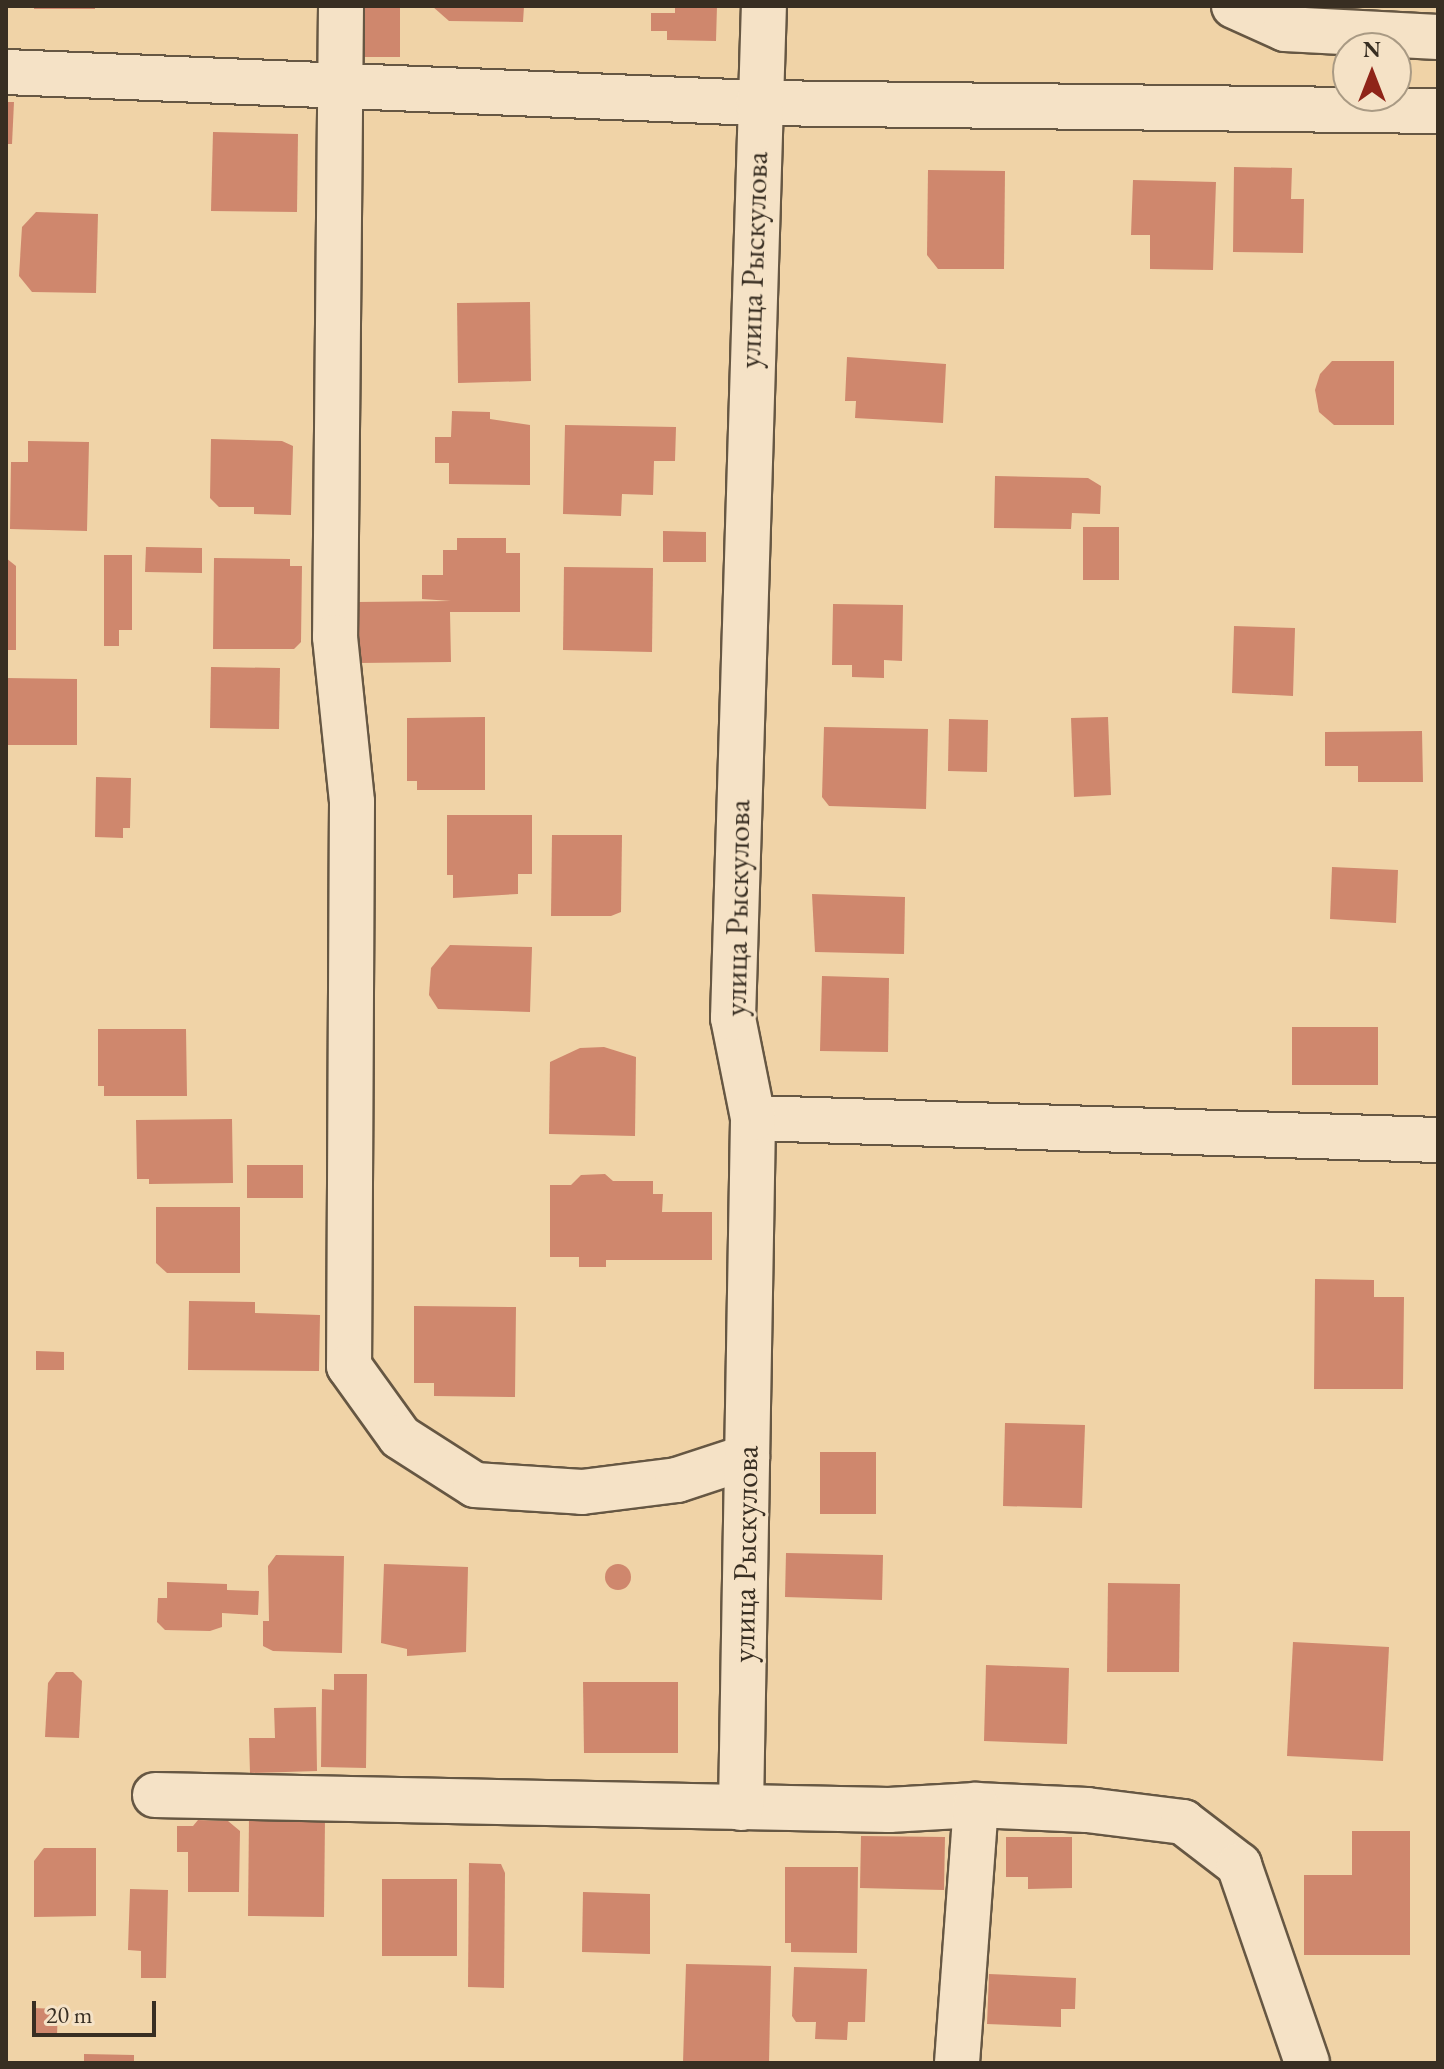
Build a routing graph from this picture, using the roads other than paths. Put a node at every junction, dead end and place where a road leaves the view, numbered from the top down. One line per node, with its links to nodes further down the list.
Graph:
1 (341, 6): 6 (street)
2 (764, 6): 7 (street, улица Рыскулова)
3 (1234, 6): 4 (street)
4 (1438, 37)
5 (6, 72): 6 (street)
6 (342, 86): 7 (street); 11 (street)
7 (758, 103): 8 (street); 9 (street, улица Рыскулова)
8 (1438, 111)
9 (753, 1118): 10 (street); 11 (street, улица Рыскулова)
10 (1438, 1140)
11 (747, 1457): 14 (street, улица Рыскулова)
12 (155, 1795): 14 (street)
13 (976, 1805): 14 (street); 15 (street); 16 (street)
14 (741, 1808)
15 (957, 2063)
16 (1307, 2063)

